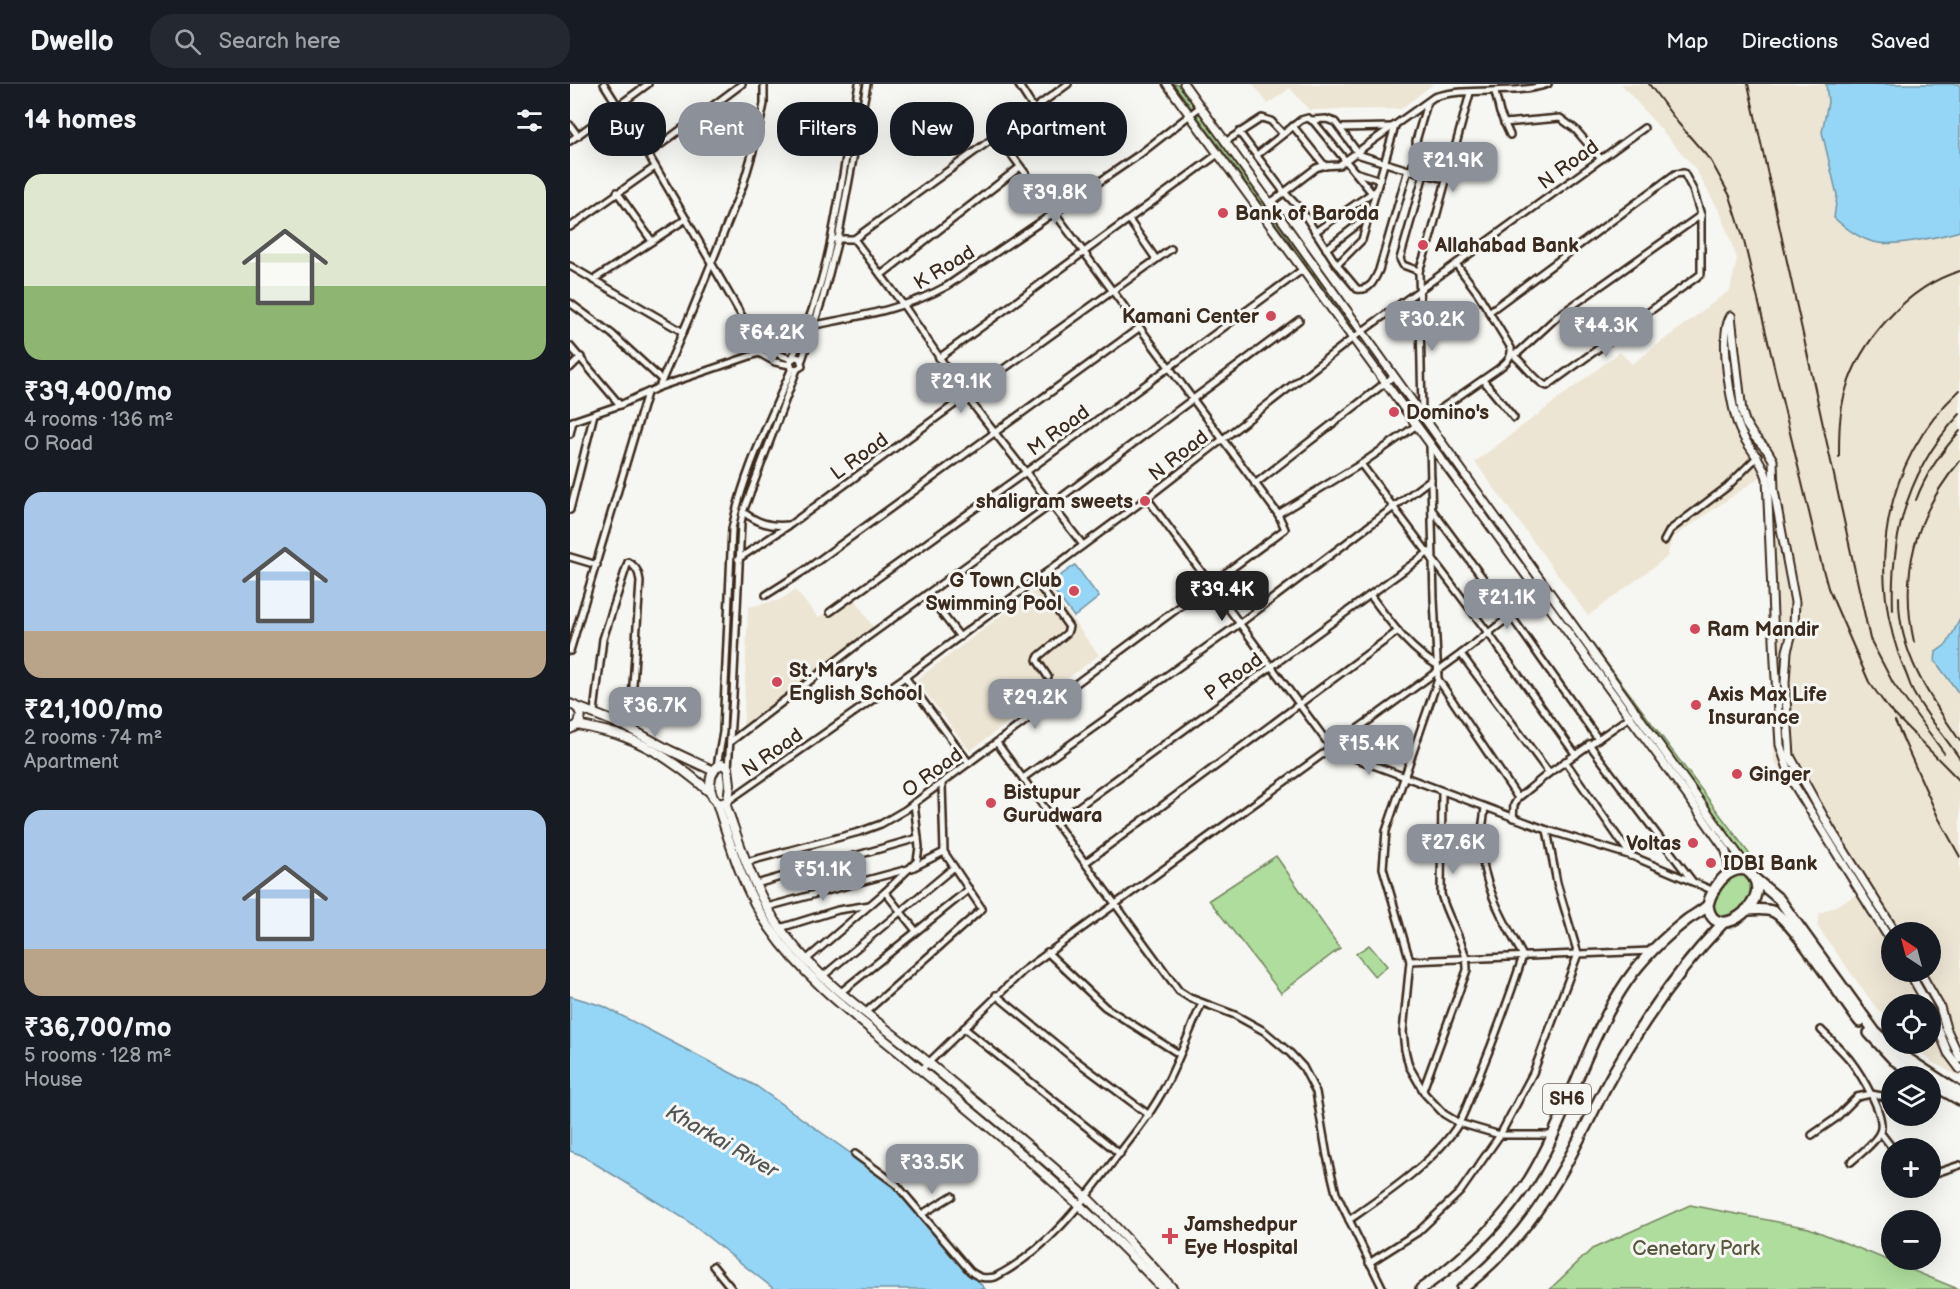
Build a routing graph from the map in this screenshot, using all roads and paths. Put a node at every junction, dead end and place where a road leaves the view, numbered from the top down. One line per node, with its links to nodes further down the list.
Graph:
1 (604, 84): 15 (street)
2 (648, 84): 16 (street)
3 (742, 84): 34 (street)
4 (764, 84): 72 (street)
5 (860, 84): 65 (street)
6 (867, 84): 66 (street)
7 (1018, 84): 17 (street)
8 (1068, 84): 18 (street)
9 (1167, 84): 20 (street)
10 (1184, 84): 19 (street)
11 (1548, 84): 12 (street)
12 (1495, 92): 13 (street); 22 (street)
13 (1470, 93): 14 (street); 51 (street)
14 (1428, 101): 25 (street); 48 (street)
15 (616, 102)
16 (624, 102)
17 (1030, 102)
18 (1044, 102)
19 (1200, 107): 20 (street, K Road); 35 (street)
20 (1189, 114): 38 (street); 57 (street, K Road)
21 (1311, 120): 24 (street); 26 (street); 43 (street)
22 (1504, 123): 31 (street); 42 (street)
23 (570, 125): 32 (street)
24 (1293, 126): 30 (street); 45 (street)
25 (1394, 126): 26 (street); 37 (street); 44 (street)
26 (1340, 128): 37 (street)
27 (1644, 128): 42 (street, N Road)
28 (588, 129): 32 (street)
29 (1239, 132): 30 (street); 35 (street); 39 (street)
30 (1283, 134): 39 (street)
31 (1510, 135)
32 (578, 136): 33 (street)
33 (570, 141)
34 (666, 141)
35 (1225, 142): 56 (street)
36 (986, 143): 64 (street)
37 (1357, 153): 43 (street); 44 (street)
38 (1218, 154): 61 (street); 76 (street)
39 (1257, 155): 54 (street)
40 (649, 156): 46 (street)
41 (1012, 156): 47 (street)
42 (1601, 159): 73 (street, N Road)
43 (1345, 162): 45 (street); 49 (street)
44 (1384, 163): 48 (street); 52 (street)
45 (1325, 166): 54 (street)
46 (655, 167): 53 (street); 60 (street)
47 (1020, 167): 57 (street); 78 (street)
48 (1409, 170): 50 (street); 74 (street)
49 (1354, 172): 52 (street); 55 (street)
50 (1424, 174): 51 (street); 77 (street)
51 (1445, 179): 77 (street)
52 (1380, 180): 55 (street)
53 (617, 192): 62 (street); 67 (street)
54 (1284, 192): 56 (street); 63 (street)
55 (1375, 192): 58 (street); 63 (street)
56 (1269, 204): 88 (street)
57 (1053, 212): 70 (street); 83 (street, K Road)
58 (1370, 215): 69 (street); 74 (street)
59 (1701, 215): 84 (street); 93 (street); 93 (street)
60 (686, 219): 67 (street); 72 (street)
61 (1129, 220): 70 (street); 71 (street)
62 (570, 226)
63 (1315, 232): 69 (street)
64 (854, 238): 66 (street); 78 (street)
65 (831, 239): 66 (street); 97 (street)
66 (838, 239): 86 (street)
67 (652, 241): 79 (street)
68 (1171, 249): 71 (street, L Road)
69 (1326, 249): 74 (street)
70 (1083, 252): 81 (street); 95 (street)
71 (1156, 259): 81 (street, L Road)
72 (711, 262): 89 (street); 92 (street)
73 (1456, 264): 80 (street, N Road); 84 (street)
74 (1337, 265)
75 (570, 266): 79 (street)
76 (1302, 270): 90 (street); 99 (street, M Road)
77 (1419, 270): 80 (street)
78 (881, 275): 83 (street)
79 (593, 280): 89 (street)
80 (1420, 291): 88 (street, N Road); 110 (street)
81 (1113, 292): 87 (street); 106 (street, L Road)
82 (570, 303): 101 (street)
83 (904, 306): 86 (street, K Road); 95 (street)
84 (1489, 312): 93 (street)
85 (1299, 321): 107 (street)
86 (815, 326): 96 (street)
87 (1139, 328): 99 (street); 114 (street)
88 (1361, 331): 90 (street, N Road); 100 (street)
89 (683, 332): 101 (street)
90 (1353, 338): 103 (street); 116 (street, N Road)
91 (570, 346): 94 (street)
92 (758, 351): 97 (street); 104 (street)
93 (1512, 354): 102 (street)
94 (581, 357): 98 (street); 108 (street)
95 (939, 358): 106 (street)
96 (802, 360): 97 (street); 97 (street)
97 (792, 364): 128 (street); 172 (street)
98 (570, 368)
99 (1169, 368): 107 (street); 120 (street, M Road)
100 (1394, 376): 103 (street); 110 (street)
101 (662, 380): 104 (street)
102 (1483, 380): 110 (street); 111 (street)
103 (1386, 382): 113 (street); 122 (street)
104 (659, 387): 105 (street)
105 (647, 393): 108 (street); 137 (street)
106 (966, 396): 114 (street); 130 (street, L Road)
107 (1192, 399): 116 (street); 124 (street)
108 (620, 405): 109 (street)
109 (594, 414): 112 (street); 126 (street)
110 (1424, 416): 140 (street)
111 (1514, 418)
112 (572, 421): 115 (street)
113 (1417, 425): 117 (street); 119 (street)
114 (994, 433): 120 (street); 143 (street)
115 (570, 434)
116 (1222, 439): 122 (street); 123 (street, N Road)
117 (1430, 443): 121 (street); 142 (street)
118 (1758, 456): 131 (street); 175 (street); 178 (street)
119 (1361, 464): 125 (street); 129 (street)
120 (1026, 472): 124 (street); 145 (street, M Road)
121 (1431, 479): 125 (street); 127 (street)
122 (1255, 484): 129 (street)
123 (1147, 498): 132 (street, N Road); 139 (street)
124 (1052, 504): 132 (street); 141 (street)
125 (1394, 507): 133 (street); 147 (street)
126 (570, 510)
127 (1432, 510): 136 (street); 146 (street)
128 (743, 512): 130 (street); 135 (street)
129 (1278, 514): 139 (street, O Road)
130 (791, 524): 135 (street, L Road)
131 (1664, 541)
132 (1083, 545): 138 (street, N Road)
133 (1429, 552): 136 (street); 144 (street, P Road)
134 (570, 557): 137 (street)
135 (738, 559): 165 (street)
136 (1433, 559): 149 (street); 154 (street)
137 (597, 565): 151 (street)
138 (1036, 580): 150 (street, N Road); 156 (street)
139 (1211, 585): 147 (street); 166 (street, O Road)
140 (1547, 588): 142 (street); 161 (street)
141 (927, 594): 150 (street); 165 (street)
142 (1540, 594): 146 (street); 161 (street)
143 (766, 595)
144 (1370, 595): 148 (street); 153 (street, P Road)
145 (830, 612)
146 (1511, 616): 149 (street); 164 (street)
147 (1239, 624): 153 (street); 177 (street)
148 (1398, 631): 154 (street); 159 (street)
149 (1489, 634): 152 (street); 169 (street)
150 (960, 637): 155 (street, N Road)
151 (570, 651)
152 (1461, 654): 154 (street); 174 (street)
153 (1271, 667): 159 (street); 187 (street, P Road)
154 (1437, 668): 157 (street); 168 (street)
155 (905, 677): 171 (street); 183 (street, N Road)
156 (1048, 677)
157 (1438, 679): 176 (street); 182 (street)
158 (573, 706): 160 (main road); 162 (main road)
159 (1298, 706): 168 (street); 193 (street)
160 (594, 712): 163 (main road); 163 (street)
161 (1632, 715): 164 (street); 196 (street); 197 (street)
162 (574, 727): 181 (main road)
163 (630, 729): 172 (main road)
164 (1598, 738): 167 (street)
165 (730, 742): 173 (street)
166 (997, 743): 171 (street, O Road); 177 (street)
167 (1589, 744): 169 (street); 199 (street)
168 (1331, 748): 176 (street); 205 (street)
169 (1576, 754): 170 (street)
170 (1565, 761): 174 (street); 191 (street)
171 (969, 763): 179 (street, O Road)
172 (715, 768): 173 (main road); 181 (main road)
173 (728, 768): 183 (main road)
174 (1549, 773): 182 (street)
175 (1800, 775): 178 (street); 209 (street)
176 (1403, 777): 180 (street); 220 (street)
177 (1023, 778): 187 (street)
178 (1792, 781): 211 (street)
179 (942, 784): 184 (street, O Road); 190 (street)
180 (1442, 791): 185 (street); 218 (street)
181 (711, 793): 183 (main road)
182 (1518, 798): 186 (street)
183 (723, 802): 192 (main road); 236 (main road)
184 (914, 804): 189 (street); 192 (street, O Road)
185 (1485, 807): 186 (street); 217 (street)
186 (1513, 818): 188 (street)
187 (1056, 823): 193 (street)
188 (1547, 830): 191 (street); 216 (street)
189 (918, 838): 194 (street); 198 (street)
190 (944, 852): 194 (street); 195 (street)
191 (1632, 856): 199 (street)
192 (746, 862): 198 (main road)
193 (1085, 863): 205 (street)
194 (912, 868): 202 (street); 206 (street)
195 (953, 868): 200 (street); 208 (street)
196 (1729, 872): 197 (main road); 201 (main road)
197 (1753, 877): 207 (main road); 239 (main road)
198 (756, 884): 206 (main road)
199 (1694, 884): 201 (street)
200 (969, 889): 213 (street); 226 (street)
201 (1714, 891): 204 (main road)
202 (885, 892): 203 (street); 208 (street)
203 (871, 904): 212 (street); 219 (street)
204 (1708, 905): 210 (main road); 214 (main road, SH6)
205 (1115, 906): 215 (street); 225 (street)
206 (766, 907): 212 (main road)
207 (1746, 910): 210 (main road, SH6); 234 (main road)
208 (901, 912): 213 (street); 221 (street)
209 (1889, 922)
210 (1723, 923): 267 (main road, SH6)
211 (1881, 925)
212 (780, 928): 219 (main road)
213 (915, 931): 223 (street)
214 (1653, 951): 216 (street); 247 (main road, SH6)
215 (1047, 952): 224 (street); 231 (street)
216 (1578, 954): 217 (street); 246 (street)
217 (1523, 956): 218 (street); 244 (street)
218 (1467, 958): 220 (street); 238 (street)
219 (806, 960): 221 (main road)
220 (1410, 961): 238 (street)
221 (823, 976): 223 (main road)
222 (1926, 982): 230 (street)
223 (841, 992): 226 (main road)
224 (996, 995): 227 (street); 243 (street)
225 (1202, 1003): 231 (street); 259 (street)
226 (866, 1012): 233 (main road)
227 (964, 1028): 233 (street); 251 (street)
228 (1821, 1030): 240 (street)
229 (1941, 1031): 230 (street)
230 (1951, 1050): 232 (street); 235 (street)
231 (1179, 1054): 243 (street)
232 (1960, 1058)
233 (928, 1062): 236 (street); 256 (main road)
234 (1903, 1066)
235 (1960, 1069)
236 (921, 1070): 257 (main road)
237 (1941, 1089): 242 (main road)
238 (1423, 1090): 244 (street)
239 (1960, 1093)
240 (1871, 1094): 241 (street); 245 (street); 248 (street)
241 (1881, 1096)
242 (1960, 1100)
243 (1149, 1115): 251 (street)
244 (1459, 1123): 246 (street); 259 (street)
245 (1880, 1132): 249 (street); 252 (street)
246 (1500, 1135): 247 (street); 260 (street)
247 (1552, 1135): 266 (main road, SH6)
248 (1812, 1135)
249 (1885, 1138)
250 (855, 1154): 258 (street)
251 (1120, 1154): 256 (street)
252 (1851, 1162)
253 (1960, 1165): 254 (street)
254 (1941, 1171)
255 (952, 1196): 258 (street)
256 (1086, 1198): 257 (street); 264 (main road)
257 (1080, 1205): 258 (street); 262 (main road)
258 (922, 1214)
259 (1349, 1220): 260 (street)
260 (1369, 1263): 265 (street)
261 (713, 1266): 263 (street)
262 (1162, 1288)
263 (732, 1289)
264 (1173, 1289)
265 (1383, 1289)
266 (1421, 1289)
267 (1462, 1289)

